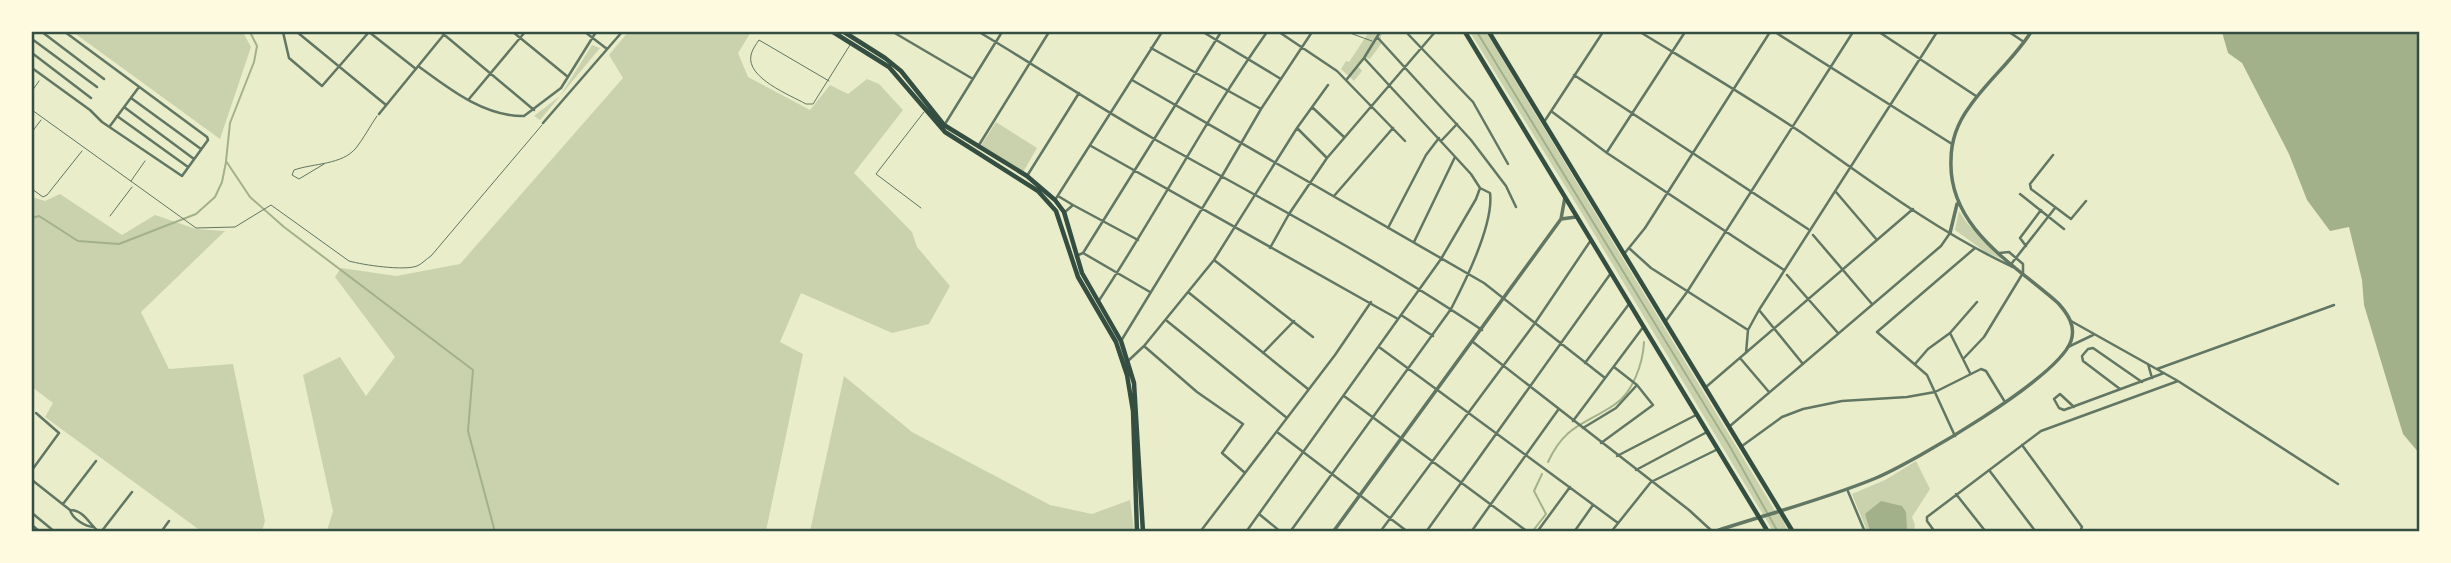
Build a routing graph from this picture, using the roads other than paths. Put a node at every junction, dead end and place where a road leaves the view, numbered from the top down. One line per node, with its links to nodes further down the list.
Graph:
1 (42, 32): 67 (street)
2 (65, 32): 77 (street)
3 (283, 32): 59 (street)
4 (297, 32): 59 (street)
5 (369, 32): 59 (street); 60 (street)
6 (444, 32): 60 (street); 63 (street)
7 (513, 32): 39 (street)
8 (525, 32): 39 (street)
9 (584, 32): 40 (street)
10 (596, 32): 40 (street)
11 (622, 32): 51 (street)
12 (833, 32): 41 (main road)
13 (844, 32): 41 (main road)
14 (893, 32): 68 (street)
15 (979, 32): 46 (street)
16 (1002, 32): 46 (street)
17 (1049, 32): 57 (street)
18 (1161, 32): 49 (street)
19 (1203, 32): 44 (street)
20 (1221, 32): 44 (street)
21 (1267, 32): 54 (street)
22 (1279, 32): 48 (street)
23 (1312, 32): 48 (street)
24 (1347, 32): 47 (lane)
25 (1380, 32): 42 (street)
26 (1406, 32): 50 (street)
27 (1436, 32): 50 (street)
28 (1465, 32): 150 (main road)
29 (1489, 32): 102 (main road)
30 (1603, 32): 65 (street)
31 (1640, 32): 52 (street)
32 (1685, 32): 52 (street)
33 (1772, 32): 58 (street); 79 (street)
34 (1853, 32): 58 (street)
35 (1879, 32): 56 (street)
36 (1937, 32): 56 (street)
37 (2009, 32): 45 (street)
38 (2031, 32): 45 (street)
39 (520, 37): 63 (street); 66 (street)
40 (591, 37): 51 (street); 66 (street)
41 (853, 37): 73 (lane); 95 (main road); 106 (main road)
42 (1377, 37): 47 (street); 61 (street)
43 (32, 39): 76 (street)
44 (1217, 39): 54 (street); 64 (street)
45 (2024, 41): 82 (street)
46 (996, 42): 57 (street); 68 (street)
47 (1374, 42): 55 (street)
48 (1303, 46): 69 (street); 70 (street)
49 (1152, 48): 64 (street); 71 (street)
50 (1422, 48): 61 (street); 132 (street)
51 (607, 49): 103 (street)
52 (1672, 51): 79 (street); 99 (street)
53 (32, 53): 83 (street)
54 (1248, 58): 69 (street); 78 (street)
55 (1364, 58): 70 (street); 75 (street)
56 (1919, 58): 82 (street); 88 (street)
57 (1030, 62): 81 (street); 119 (street)
58 (1830, 66): 88 (street); 108 (street)
59 (340, 67): 86 (street)
60 (417, 67): 85 (street); 86 (street)
61 (1406, 67): 75 (street); 105 (street)
62 (32, 68): 107 (street)
63 (490, 72): 85 (street); 94 (street)
64 (1196, 72): 78 (street); 87 (street)
65 (1574, 75): 96 (street); 99 (street)
66 (568, 77): 94 (street)
67 (104, 79)
68 (972, 79): 106 (street)
69 (1281, 79): 92 (street)
70 (1347, 79): 89 (street)
71 (1132, 80): 87 (street); 97 (street)
72 (39, 81): 80 (lane)
73 (829, 81): 73 (lane)
74 (1328, 85): 91 (street)
75 (1389, 85): 89 (street); 114 (street)
76 (97, 87)
77 (139, 87): 84 (street); 121 (street)
78 (1228, 90): 92 (street); 104 (street)
79 (1732, 90): 108 (street); 123 (street)
80 (32, 91)
81 (1079, 93): 97 (street); 136 (street)
82 (1976, 96): 117 (street)
83 (91, 98)
84 (131, 98): 90 (street); 121 (street)
85 (468, 100): 94 (street)
86 (386, 105): 98 (street)
87 (1176, 105): 104 (street); 113 (street)
88 (1890, 105): 117 (street); 133 (street)
89 (1372, 106): 110 (street); 112 (street)
90 (124, 107): 100 (street); 128 (street)
91 (1312, 107): 109 (street); 112 (street)
92 (1261, 109): 116 (street)
93 (32, 110): 101 (lane)
94 (534, 110)
95 (925, 110): 156 (lane); 164 (main road)
96 (1551, 111): 102 (street); 122 (street)
97 (1111, 113): 113 (street); 118 (street)
98 (379, 114): 131 (lane)
99 (1632, 114): 122 (street); 123 (street)
100 (117, 116): 107 (street); 134 (street)
101 (42, 118): 111 (lane); 120 (lane)
102 (1544, 122): 186 (main road)
103 (543, 123): 140 (lane)
104 (1207, 124): 116 (street); 126 (street)
105 (1457, 124): 114 (street); 155 (street)
106 (944, 125): 119 (main road)
107 (109, 127): 134 (street)
108 (1792, 127): 133 (street); 144 (street)
109 (1297, 128): 127 (street); 130 (street)
110 (1393, 128): 115 (street); 149 (street)
111 (32, 132)
112 (1344, 136): 127 (street)
113 (1155, 139): 126 (street); 135 (street)
114 (1440, 139): 125 (street); 170 (street)
115 (1405, 141)
116 (1242, 143): 130 (street); 137 (street)
117 (1952, 144): 153 (street)
118 (1091, 146): 135 (street); 151 (street)
119 (978, 147): 136 (main road)
120 (83, 149): 138 (lane); 142 (lane)
121 (201, 149): 128 (street)
122 (1606, 153): 146 (street)
123 (1693, 153): 144 (street); 146 (street)
124 (2053, 155): 157 (street)
125 (1455, 156): 141 (street); 179 (street)
126 (1188, 157): 137 (street); 143 (street)
127 (1327, 158): 139 (street)
128 (194, 159): 134 (street)
129 (145, 161): 138 (lane)
130 (1275, 163): 139 (street); 148 (street)
131 (324, 164): 131 (lane)
132 (1508, 164)
133 (1851, 167): 145 (street); 158 (street)
134 (188, 168)
135 (1135, 172): 143 (street); 168 (street)
136 (1027, 176): 151 (main road)
137 (1222, 176): 148 (street); 159 (street)
138 (130, 182): 140 (lane)
139 (1310, 182): 149 (street); 162 (street)
140 (134, 185): 163 (lane)
141 (1480, 188): 189 (street); 197 (street)
142 (32, 189)
143 (1168, 191): 159 (street); 176 (street)
144 (1752, 191): 172 (street); 173 (street)
145 (1835, 191): 173 (street); 178 (street)
146 (1667, 192): 172 (street); 182 (street)
147 (2020, 194): 160 (street)
148 (1255, 195): 162 (street); 169 (street)
149 (1334, 196): 170 (street)
150 (1564, 197): 166 (main road); 167 (street)
151 (1057, 198): 154 (street); 161 (main road)
152 (2086, 201): 157 (street)
153 (1958, 202): 174 (street); 184 (street)
154 (1073, 205): 161 (street); 168 (street)
155 (1516, 207)
156 (920, 208)
157 (2055, 208): 165 (street)
158 (1914, 209): 174 (street); 178 (street)
159 (1202, 210): 169 (street); 200 (street)
160 (2041, 211): 165 (street); 180 (street)
161 (1064, 212): 164 (street); 187 (main road)
162 (1289, 214): 181 (street); 199 (street)
163 (110, 216)
164 (1059, 216): 187 (main road)
165 (2049, 216): 171 (street); 180 (street)
166 (1577, 217): 167 (street); 177 (main road)
167 (1561, 219): 204 (street)
168 (1103, 221): 176 (street); 185 (street)
169 (1236, 228): 181 (street); 190 (street)
170 (1388, 228): 179 (street)
171 (2064, 229)
172 (1726, 230): 193 (street); 202 (street)
173 (1809, 230): 193 (street)
174 (1950, 233): 183 (street); 209 (street)
175 (1813, 236): 192 (street)
176 (1138, 240): 194 (street)
177 (1591, 240): 196 (main road); 218 (street)
178 (1877, 240): 192 (street)
179 (1414, 243): 189 (street)
180 (2026, 246): 188 (street)
181 (1270, 248): 206 (street)
182 (1629, 248): 186 (street); 202 (street)
183 (1975, 248): 195 (street); 242 (street)
184 (1999, 253): 188 (street); 191 (street)
185 (1083, 254): 187 (street); 194 (street)
186 (1624, 254): 217 (main road)
187 (1073, 257): 205 (main road); 317 (main road)
188 (2017, 257): 191 (street); 195 (street)
189 (1441, 259): 197 (street); 199 (street)
190 (1214, 260): 201 (street); 215 (street)
191 (2011, 264): 195 (street)
192 (1843, 269): 203 (street); 209 (street)
193 (1784, 270): 212 (street)
194 (1117, 272): 200 (street); 205 (street)
195 (2021, 272): 216 (street); 237 (street)
196 (1611, 273): 208 (main road); 230 (street)
197 (1469, 274): 204 (street); 211 (street)
198 (1787, 275): 203 (street)
199 (1419, 290): 211 (street); 213 (street)
200 (1151, 292): 228 (street)
201 (1188, 292): 214 (street); 234 (street)
202 (1687, 292): 217 (street); 222 (street)
203 (1810, 299): 220 (street); 223 (street)
204 (1504, 300): 218 (street); 221 (street)
205 (1098, 302): 228 (main road)
206 (1371, 302): 213 (street); 256 (street)
207 (1977, 303): 224 (street)
208 (1630, 304): 219 (main road); 239 (street)
209 (1872, 304): 223 (street)
210 (2334, 305): 246 (street)
211 (1451, 309): 221 (street); 226 (street)
212 (1759, 310): 220 (street); 222 (street)
213 (1400, 317): 226 (street); 232 (street)
214 (1166, 320): 231 (street); 269 (street)
215 (1294, 321): 227 (street); 234 (street)
216 (2071, 321): 225 (street); 233 (street)
217 (1665, 322): 254 (main road)
218 (1535, 323): 230 (street); 243 (street)
219 (1644, 326): 244 (street); 267 (main road)
220 (1774, 329): 235 (street); 240 (street)
221 (1482, 330): 229 (street)
222 (1748, 330): 235 (street)
223 (1839, 333): 240 (street)
224 (1950, 333): 237 (street); 242 (street)
225 (2093, 335): 233 (street); 241 (street)
226 (1433, 336): 245 (street)
227 (1313, 337)
228 (1121, 341): 238 (main road)
229 (1473, 342): 243 (street); 257 (street)
230 (1561, 344): 239 (street); 255 (street)
231 (1144, 346): 238 (street); 290 (street)
232 (1379, 347): 245 (street); 261 (street)
233 (2068, 347): 262 (street)
234 (1263, 353): 256 (street)
235 (1746, 353): 236 (street)
236 (1740, 358): 254 (street); 259 (street)
237 (1964, 358): 247 (street)
238 (1128, 361): 318 (main road)
239 (1585, 363): 249 (street)
240 (1803, 364): 259 (street)
241 (2148, 364): 246 (street); 250 (street)
242 (1914, 365): 260 (street)
243 (1503, 367): 255 (street); 265 (street)
244 (1614, 367): 249 (street); 253 (street)
245 (1408, 369): 257 (street); 268 (street)
246 (2157, 369): 248 (street)
247 (1970, 373): 260 (street); 262 (street)
248 (2164, 373): 250 (street); 252 (street)
249 (1605, 378): 270 (street)
250 (2152, 378): 251 (street)
251 (2142, 382): 258 (street); 258 (street)
252 (2178, 382): 279 (street); 295 (street)
253 (1637, 385): 272 (street); 278 (street)
254 (1706, 387): 271 (main road)
255 (1531, 388): 264 (street); 275 (street)
256 (1308, 389): 269 (street)
257 (1437, 390): 265 (street); 277 (street)
258 (2121, 390): 263 (street)
259 (1769, 392): 271 (street)
260 (1935, 392): 276 (street); 280 (street)
261 (1344, 396): 268 (street); 282 (street)
262 (2005, 402): 276 (street)
263 (2074, 407): 263 (street)
264 (1558, 410): 270 (street); 283 (street)
265 (1469, 413): 275 (street); 286 (street)
266 (36, 414): 287 (street)
267 (1696, 415): 274 (main road); 284 (street)
268 (1374, 417): 277 (street); 291 (street)
269 (1287, 418): 273 (street)
270 (1573, 421): 272 (street)
271 (1730, 426): 280 (main road)
272 (1582, 428): 278 (street)
273 (1276, 432): 282 (street); 290 (street)
274 (1707, 432): 281 (main road); 288 (street)
275 (1498, 433): 283 (street); 293 (street)
276 (1955, 436): 297 (street)
277 (1401, 438): 286 (street); 299 (street)
278 (1601, 443): 284 (street)
279 (2022, 445): 289 (street); 339 (street)
280 (1742, 446): 304 (main road)
281 (1718, 449): 294 (street); 307 (main road)
282 (1304, 453): 291 (street); 306 (street)
283 (1527, 455): 296 (street); 301 (street)
284 (1617, 456): 288 (street)
285 (96, 461): 302 (street)
286 (1433, 461): 293 (street); 308 (street)
287 (32, 470)
288 (1636, 470): 294 (street)
289 (1989, 470): 300 (street); 338 (street)
290 (1244, 472): 319 (street)
291 (1331, 473): 299 (street); 322 (street)
292 (32, 480): 302 (street)
293 (1462, 482): 301 (street); 326 (street)
294 (1651, 482): 310 (street); 332 (street)
295 (2338, 484)
296 (1570, 487): 303 (street); 329 (street)
297 (1847, 489): 304 (street); 335 (street)
298 (132, 492): 315 (street)
299 (1359, 494): 308 (street); 323 (street)
300 (1956, 494): 336 (street); 337 (street)
301 (1492, 503): 327 (street); 328 (street)
302 (63, 504): 315 (street)
303 (1593, 505): 310 (street); 330 (street)
304 (1779, 510): 307 (street); 334 (main road)
305 (32, 513): 314 (street)
306 (1259, 514): 320 (street); 321 (street)
307 (1761, 516): 312 (main road); 332 (street)
308 (1390, 518): 324 (street); 325 (street)
309 (169, 521): 316 (street)
310 (1618, 523): 331 (street)
311 (32, 525): 313 (street)
312 (1768, 530): 333 (lane)
313 (40, 531)
314 (55, 531)
315 (100, 531)
316 (160, 531)
317 (1137, 531)
318 (1143, 531)
319 (1200, 531)
320 (1246, 531)
321 (1281, 531)
322 (1290, 531)
323 (1333, 531)
324 (1380, 531)
325 (1408, 531)
326 (1426, 531)
327 (1471, 531)
328 (1528, 531)
329 (1536, 531)
330 (1574, 531)
331 (1611, 531)
332 (1713, 531)
333 (1756, 531)
334 (1793, 531)
335 (1865, 531)
336 (1935, 531)
337 (1986, 531)
338 (2036, 531)
339 (2080, 531)

